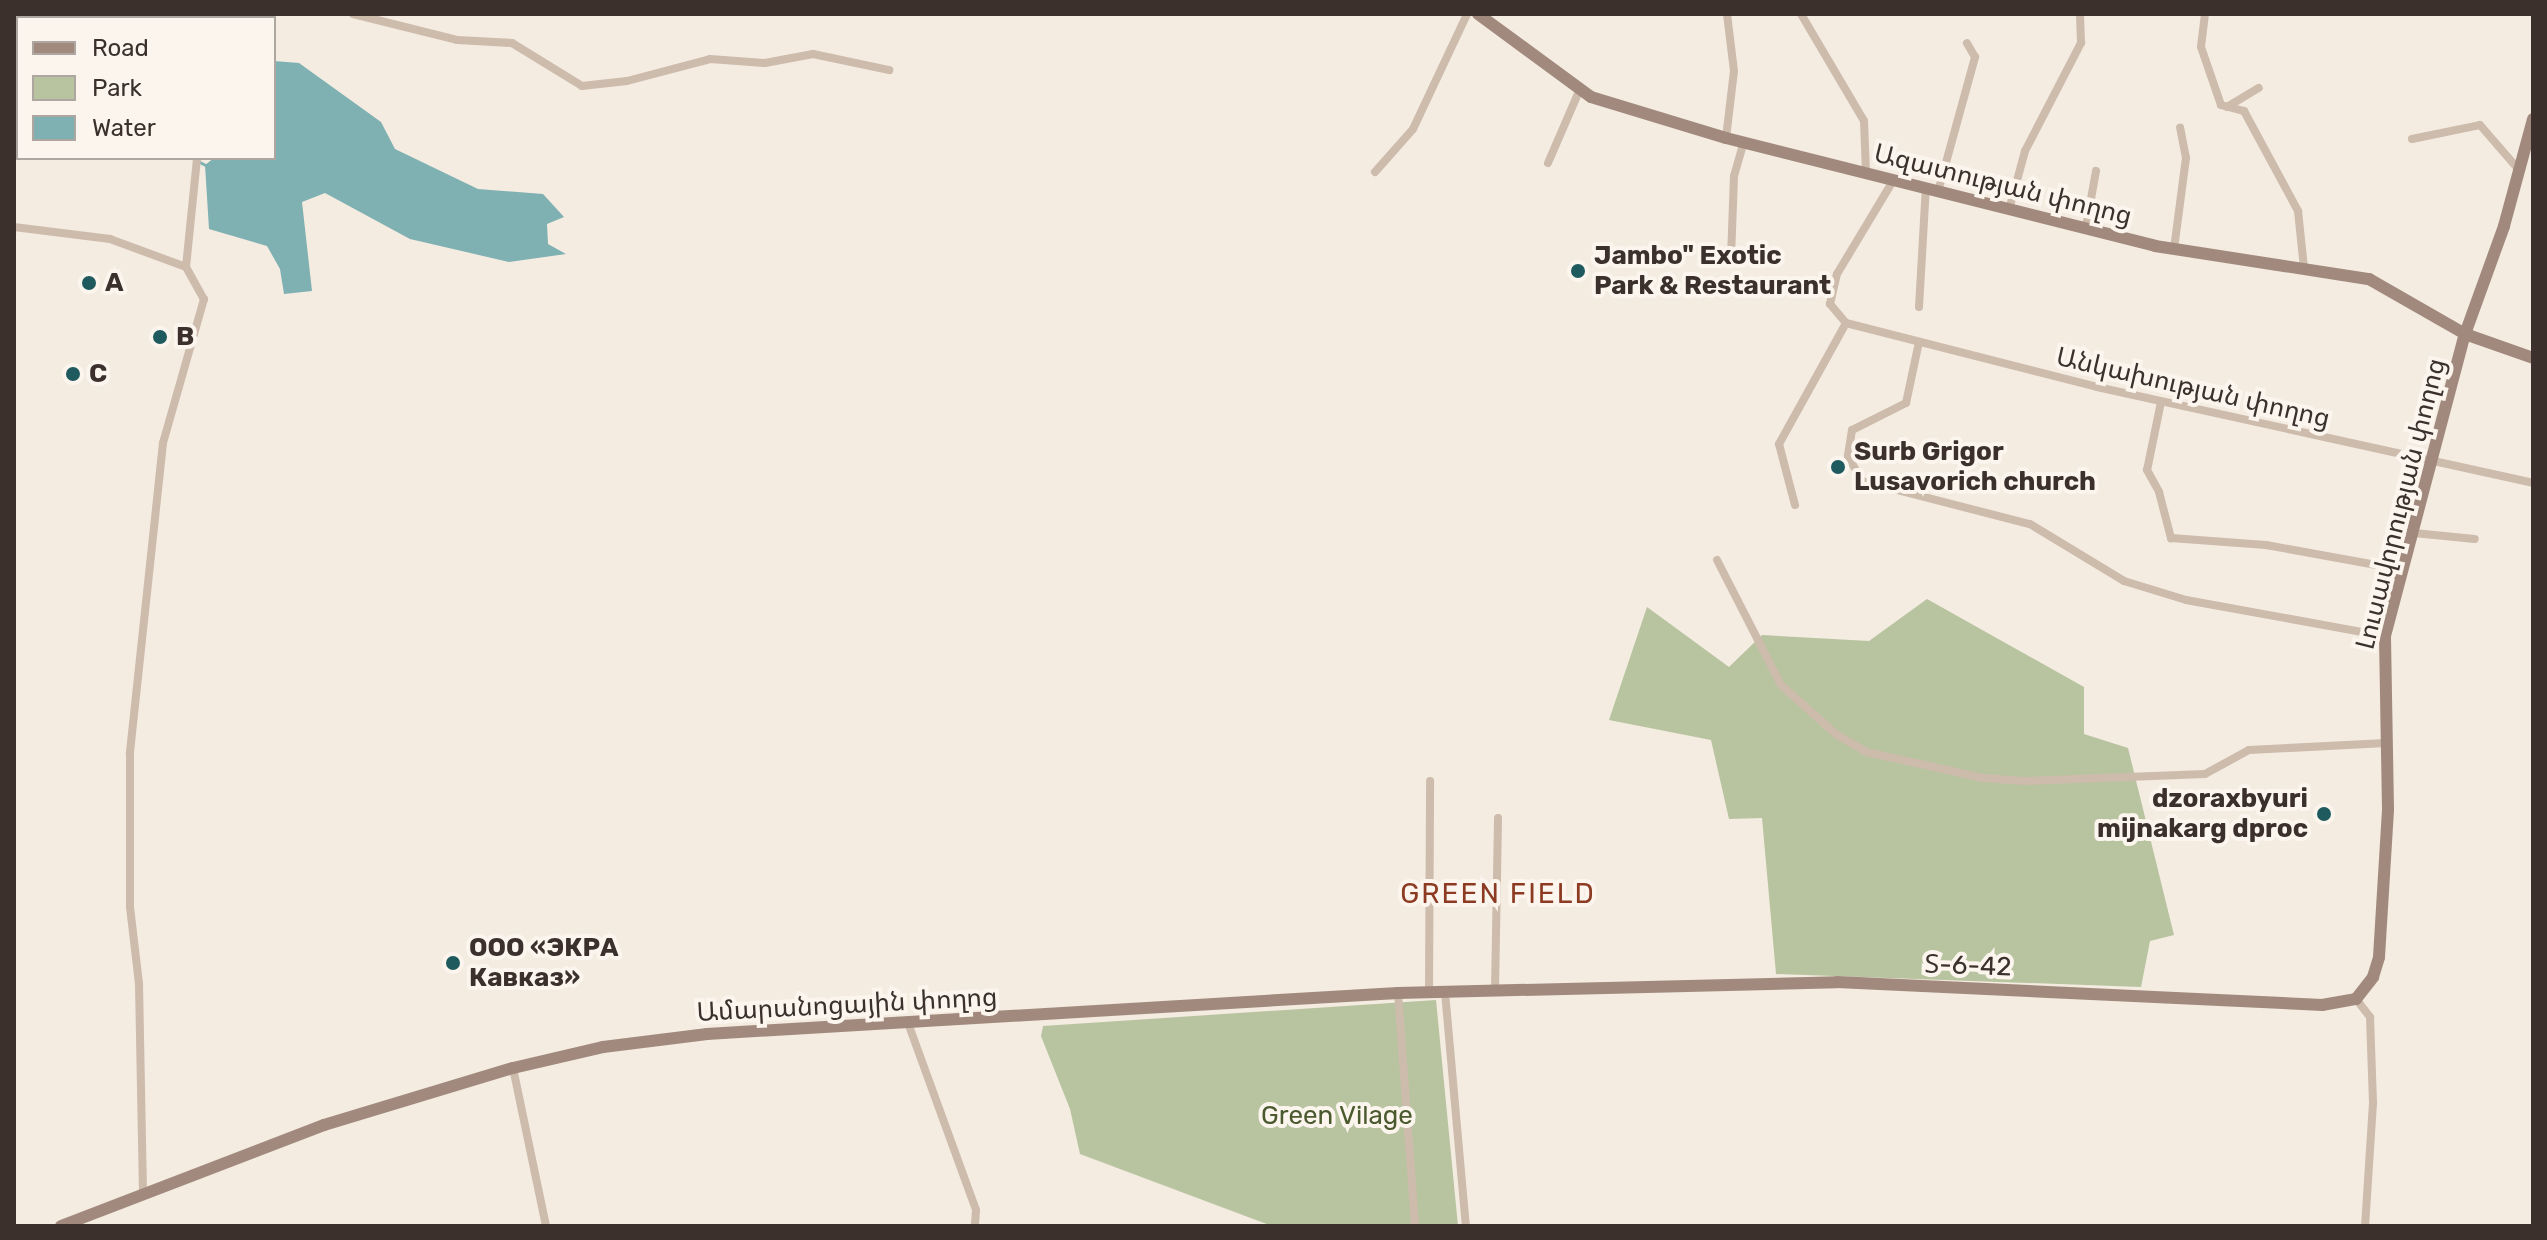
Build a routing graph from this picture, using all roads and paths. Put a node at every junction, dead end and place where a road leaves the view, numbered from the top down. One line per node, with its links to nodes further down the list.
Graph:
1 (353, 14): 9 (street)
2 (1467, 14): 21 (street)
3 (1478, 14): 11 (main road, Ազատության փողոց)
4 (1727, 14): 15 (street)
5 (1801, 14): 23 (street)
6 (2080, 14): 26 (street)
7 (2205, 14): 12 (street)
8 (1967, 43): 25 (street)
9 (889, 70)
10 (2259, 88): 12 (street)
11 (1580, 89): 15 (main road, Ազատության փողոց); 19 (street)
12 (2227, 107): 32 (street)
13 (2533, 119): 22 (main road, Լուսավորության փողոց)
14 (2180, 128): 29 (street)
15 (1726, 138): 17 (main road, Ազատության փողոց)
16 (2412, 139): 22 (street)
17 (1744, 142): 23 (main road, Ազատության փողոց); 30 (street)
18 (197, 160): 31 (street)
19 (1548, 163)
20 (2096, 171): 28 (street)
21 (1375, 172)
22 (2521, 172): 35 (main road, Լուսավորության փողոց)
23 (1866, 173): 24 (main road, Ազատության փողոց)
24 (1894, 179): 25 (main road, Ազատության փողոց); 34 (street)
25 (1933, 187): 26 (main road, Ազատության փողոց); 33 (street)
26 (2010, 206): 28 (main road, Ազատության փողոց)
27 (14, 227): 31 (street)
28 (2086, 227): 29 (main road, Ազատության փողոց)
29 (2174, 249): 32 (main road, Ազատության փողոց)
30 (1731, 258)
31 (186, 267): 58 (street)
32 (2304, 268): 35 (main road, Ազատության փողոց)
33 (1919, 307)
34 (1846, 323): 36 (street, Անկախության փողոց); 41 (street)
35 (2465, 334): 37 (main road, Ազատության փողոց); 39 (main road, Լուսավորության փողոց)
36 (1919, 342): 38 (street, Անկախության փողոց); 46 (street)
37 (2533, 358)
38 (2161, 402): 39 (street, Անկախության փողոց); 45 (street)
39 (2432, 463): 40 (street, Անկախության փողոց); 42 (main road, Լուսավորության փողոց)
40 (2533, 483)
41 (1795, 505)
42 (2414, 533): 43 (street); 45 (main road, Լուսավորության փողոց)
43 (2475, 539)
44 (1717, 560): 47 (street)
45 (2404, 570): 46 (main road, Լուսավորության փողոց)
46 (2385, 636): 47 (main road, Լուսավորության փողոց)
47 (2386, 743): 55 (main road, Լուսավորության փողոց)
48 (1430, 781): 52 (street)
49 (1498, 818): 51 (street)
50 (1577, 989): 51 (main road, Ամարանոցային փողոց / Տ-6-42); 55 (main road, Տ-6-42 / Տ-6-42)
51 (1495, 991): 53 (main road, Ամարանոցային փողոց / Տ-6-42)
52 (1429, 992): 53 (main road, Ամարանոցային փողոց / Տ-6-42); 54 (main road, Ամարանոցային փողոց / Տ-6-42)
53 (1445, 992): 63 (street)
54 (1398, 993): 56 (main road, Ամարանոցային փողոց / Տ-6-42); 62 (street)
55 (2356, 999): 64 (street)
56 (908, 1023): 57 (main road, Ամարանոցային փողոց / Տ-6-42); 61 (street)
57 (513, 1068): 58 (main road, Ամարանոցային փողոց / Տ-6-42); 60 (street)
58 (143, 1194): 59 (main road, Տ-6-42)
59 (61, 1226)
60 (546, 1226)
61 (975, 1226)
62 (1415, 1226)
63 (1466, 1226)
64 (2365, 1226)

